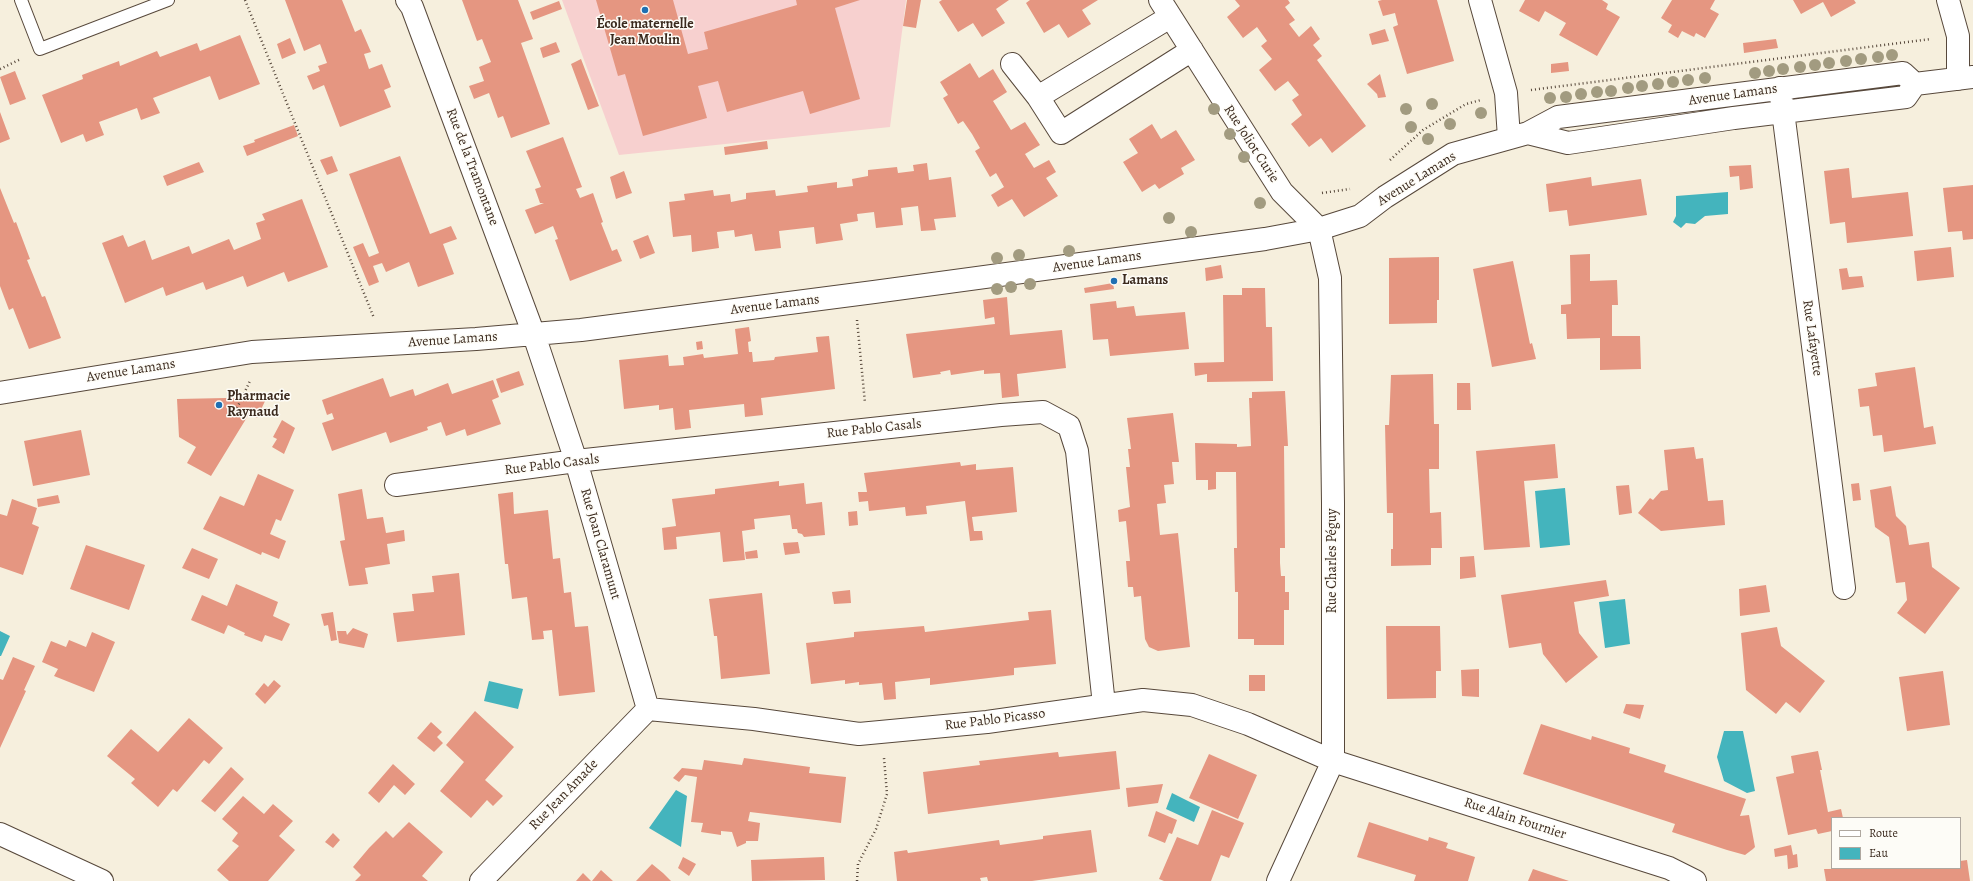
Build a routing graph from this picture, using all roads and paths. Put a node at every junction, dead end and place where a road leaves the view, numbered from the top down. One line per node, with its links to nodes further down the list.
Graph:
1 (21, 0): 2 (lane)
2 (168, 0)
3 (245, 0): 19 (path)
4 (407, 0): 18 (street, Rue de la Tramontane)
5 (1480, 0): 15 (street)
6 (1948, 0): 10 (street)
7 (1165, 8): 8 (street, Rue Joliot Curie); 13 (street, Rue Joliot Curie)
8 (1192, 50): 13 (street); 16 (street, Rue Joliot Curie)
9 (1012, 64): 13 (street)
10 (1966, 78): 11 (street)
11 (1915, 84): 12 (street, Avenue Lamans); 14 (street, Avenue Lamans)
12 (1780, 88): 14 (street, Rue Lafayette); 15 (street, Avenue Lamans)
13 (1038, 97)
14 (1784, 113): 15 (street, Avenue Lamans); 26 (street, Rue Lafayette)
15 (1519, 136): 16 (street, Avenue Lamans)
16 (1319, 229): 17 (street, Avenue Lamans); 30 (street, Rue Charles Péguy)
17 (854, 295): 18 (street, Avenue Lamans); 23 (path)
18 (534, 335): 19 (street, Avenue Lamans); 24 (street, Rue Joan Claramunt)
19 (385, 345): 21 (street, Avenue Lamans)
20 (250, 381): 22 (path)
21 (0, 393)
22 (237, 408)
23 (867, 429): 24 (street, Rue Pablo Casals); 27 (street, Rue Pablo Casals)
24 (576, 461): 25 (street, Rue Pablo Casals); 28 (street, Rue Joan Claramunt)
25 (396, 485)
26 (1844, 588)
27 (1104, 705): 29 (street, Rue Pablo Picasso); 30 (street, Rue Pablo Picasso)
28 (648, 709): 29 (street, Rue Pablo Picasso); 33 (street, Rue Jean Amade)
29 (882, 732): 34 (path)
30 (1333, 761): 35 (street, Rue Charles Péguy); 36 (street, Rue Alain Fournier)
31 (0, 834): 32 (street)
32 (102, 881)
33 (481, 881)
34 (857, 881)
35 (1278, 881)
36 (1695, 881)

